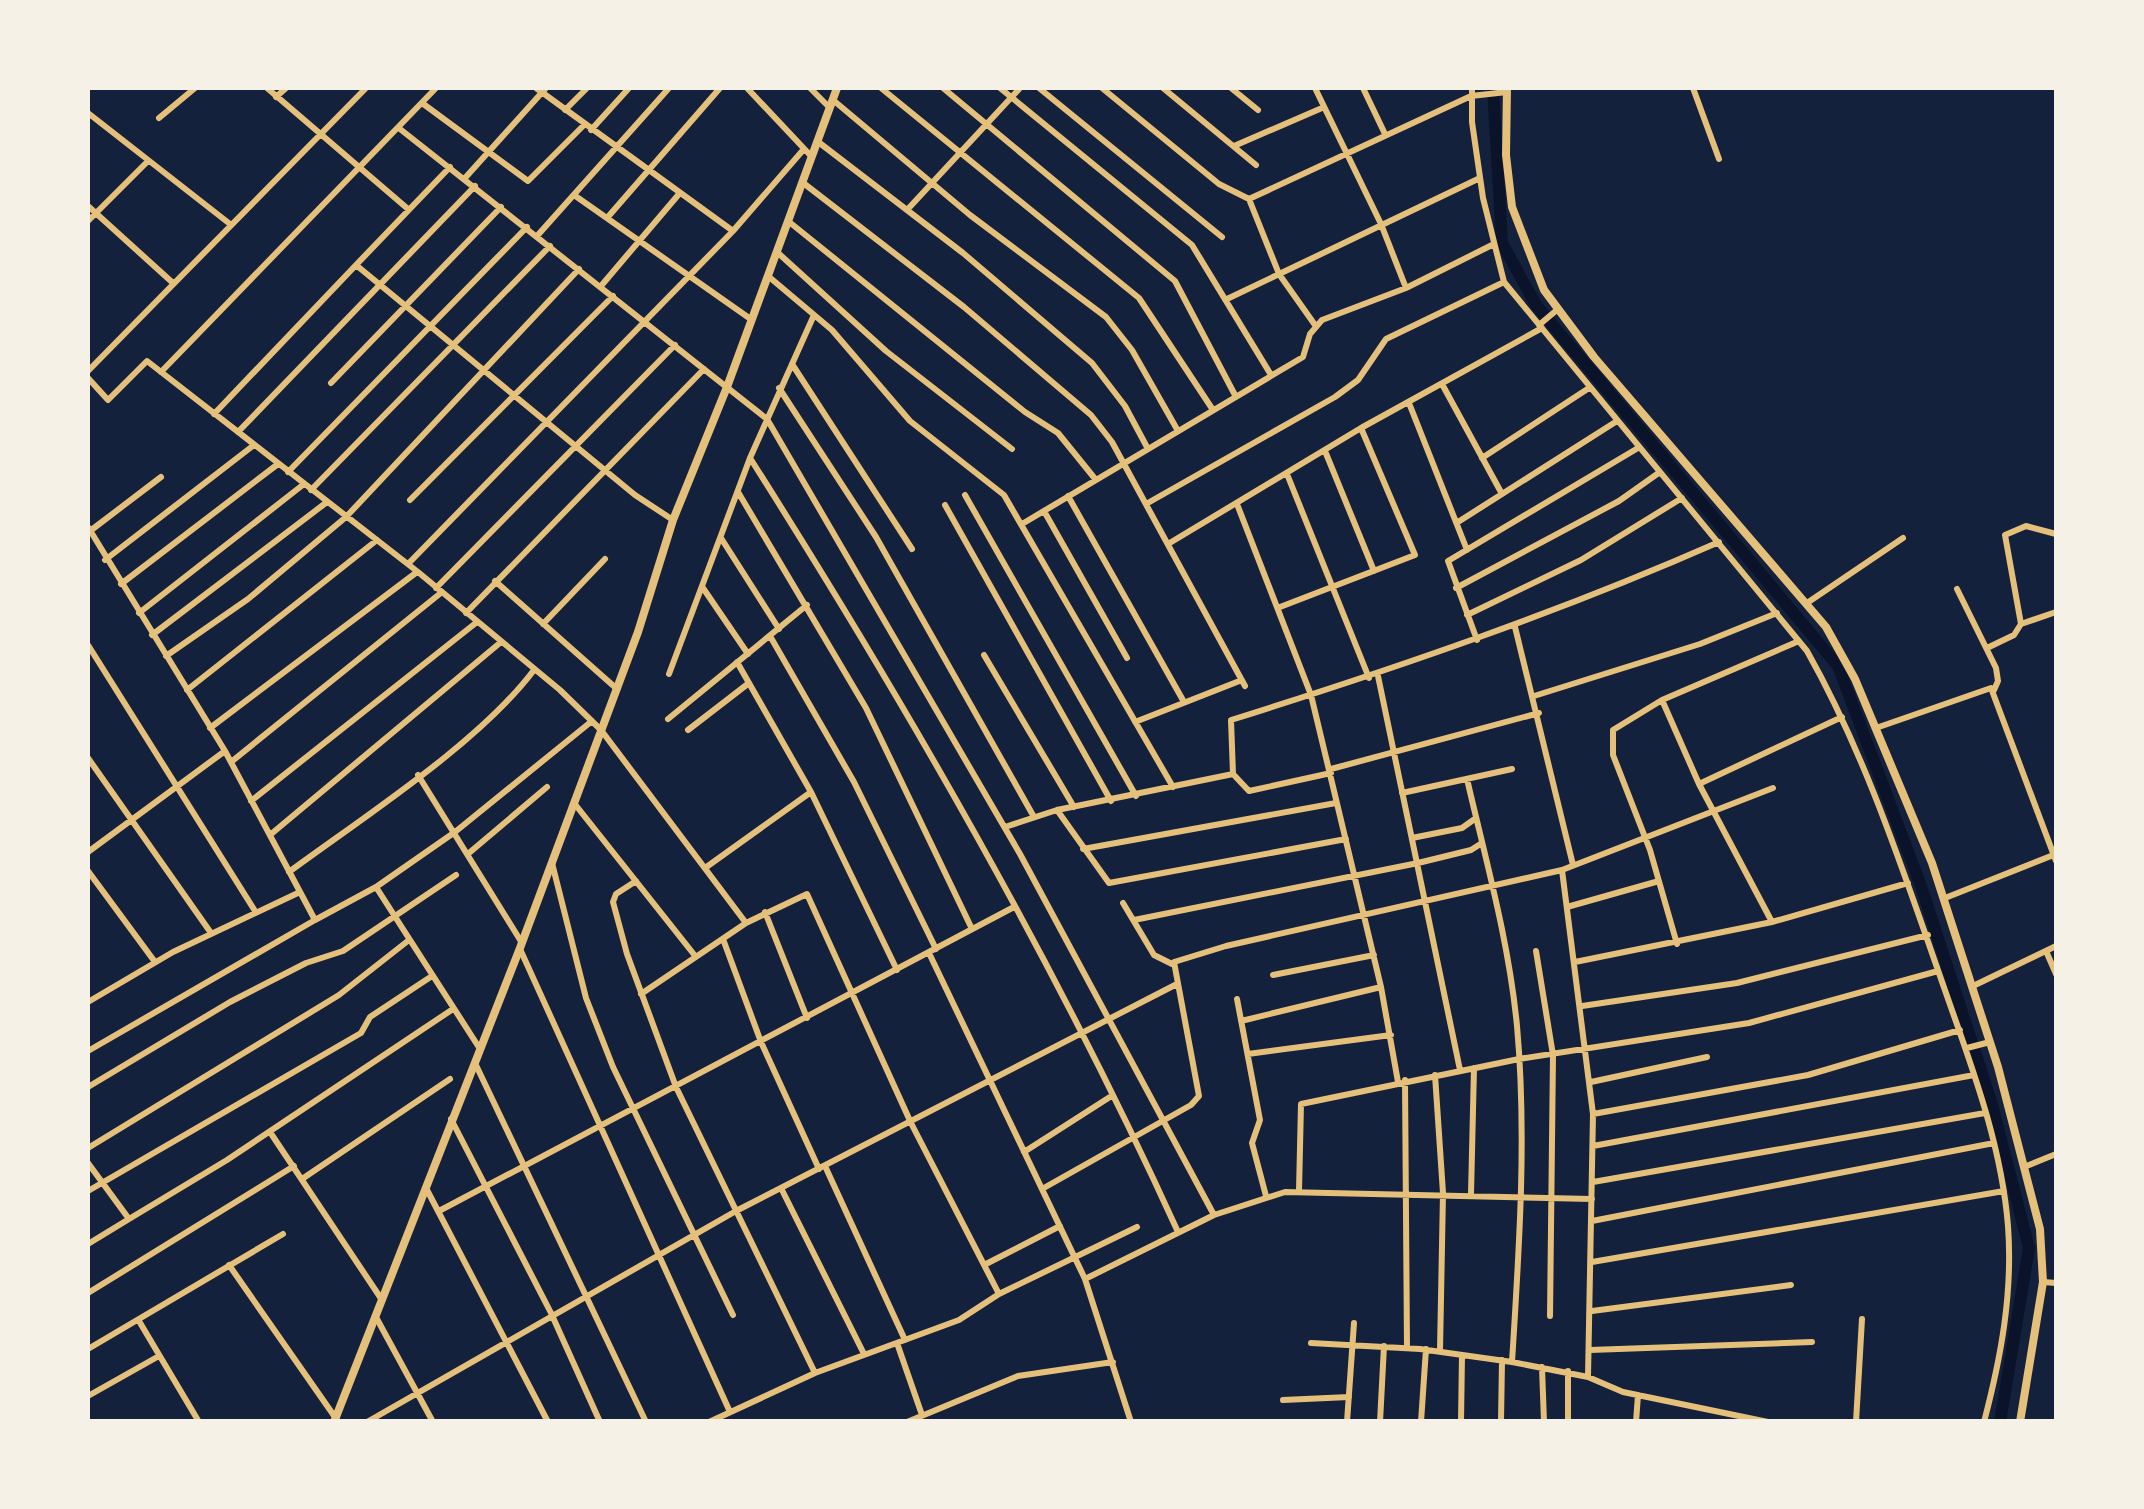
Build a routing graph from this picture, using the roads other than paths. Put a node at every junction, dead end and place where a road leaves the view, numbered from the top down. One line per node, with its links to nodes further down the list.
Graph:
1 (195, 88): 35 (street)
2 (267, 88): 27 (street)
3 (286, 88): 27 (street)
4 (366, 88): 39 (street)
5 (436, 88): 29 (street)
6 (586, 88): 32 (street)
7 (629, 88): 37 (street)
8 (669, 88): 43 (street)
9 (720, 88): 54 (street)
10 (747, 88): 44 (street)
11 (810, 88): 30 (street)
12 (837, 88): 30 (street)
13 (881, 88): 45 (street)
14 (943, 88): 36 (street)
15 (1000, 88): 28 (street)
16 (1020, 88): 28 (street)
17 (1039, 88): 76 (street)
18 (1102, 88): 62 (street)
19 (1163, 88): 42 (street)
20 (1231, 88): 33 (street)
21 (1315, 88): 31 (street)
22 (1363, 88): 40 (street)
23 (1694, 88): 49 (street)
24 (541, 89): 32 (street); 47 (street)
25 (1504, 91): 26 (street); 94 (street)
26 (1474, 92): 40 (street); 56 (street)
27 (276, 97): 39 (street)
28 (1012, 98): 36 (street); 92 (street)
29 (422, 103): 38 (street); 47 (street)
30 (831, 104): 41 (street); 58 (street)
31 (1322, 108): 42 (street); 46 (street)
32 (565, 110): 37 (street)
33 (1258, 110)
34 (88, 113): 50 (street)
35 (159, 118)
36 (984, 122): 45 (street); 115 (street)
37 (588, 128): 43 (street); 47 (street)
38 (400, 129): 52 (street); 53 (street)
39 (317, 134): 53 (street); 71 (street)
40 (1385, 134): 46 (street)
41 (818, 141): 48 (street); 66 (street)
42 (1234, 146): 51 (street)
43 (615, 148): 54 (street); 60 (street)
44 (804, 148): 48 (street); 74 (street)
45 (958, 151): 58 (street); 117 (street)
46 (1348, 151): 62 (street); 72 (street)
47 (487, 153): 55 (street)
48 (812, 156): 57 (street)
49 (1719, 158)
50 (148, 161): 67 (street); 71 (street)
51 (1256, 164)
52 (450, 166): 55 (street); 65 (street)
53 (360, 170): 65 (street); 106 (street)
54 (646, 170): 61 (street); 68 (street)
55 (465, 178): 59 (street)
56 (1480, 178): 72 (street); 78 (street)
57 (802, 182): 69 (street); 134 (street)
58 (932, 182): 66 (street); 123 (street)
59 (475, 186): 64 (street); 88 (street)
60 (574, 194): 68 (street); 75 (street)
61 (679, 194): 74 (street); 77 (street)
62 (1248, 199): 83 (street)
63 (88, 206): 67 (street)
64 (501, 207): 73 (street); 93 (street)
65 (408, 210): 81 (street)
66 (907, 210): 128 (street)
67 (95, 214): 70 (street); 87 (street)
68 (607, 218): 77 (street)
69 (788, 220): 80 (street); 140 (street)
70 (88, 221)
71 (230, 224): 87 (street)
72 (1381, 224): 83 (street); 90 (street)
73 (527, 227): 75 (street); 99 (street)
74 (733, 231): 85 (street)
75 (537, 236): 79 (street)
76 (1222, 237)
77 (638, 241): 85 (street); 89 (street)
78 (1494, 244): 86 (street); 90 (street)
79 (550, 246): 82 (street); 101 (street)
80 (776, 252): 84 (street); 129 (street)
81 (356, 265): 88 (street); 118 (street)
82 (580, 269): 89 (street); 105 (street)
83 (1279, 274): 92 (street); 100 (street)
84 (768, 276): 95 (street); 96 (street)
85 (690, 277): 96 (street); 97 (street)
86 (1504, 282): 98 (street); 149 (street)
87 (173, 283): 107 (street)
88 (380, 283): 93 (street); 124 (street)
89 (601, 286): 91 (street)
90 (1406, 288): 100 (street)
91 (613, 296): 97 (street); 114 (street)
92 (1226, 299): 108 (street)
93 (408, 304): 99 (street); 109 (street)
94 (1555, 312): 98 (street); 178 (street)
95 (814, 315): 103 (street); 156 (street)
96 (752, 320): 111 (street)
97 (645, 321): 102 (street); 119 (street)
98 (1541, 324): 110 (street); 113 (street)
99 (432, 325): 101 (street); 136 (street)
100 (1314, 326): 108 (street)
101 (452, 342): 105 (street); 141 (street)
102 (675, 346): 104 (street); 126 (street)
103 (791, 362): 112 (street); 164 (street)
104 (704, 368): 111 (street); 135 (street)
105 (484, 369): 114 (street); 153 (street)
106 (161, 372): 107 (street); 118 (street)
107 (88, 374)
108 (1272, 376): 115 (street)
109 (331, 382)
110 (1442, 384): 116 (street); 132 (street)
111 (727, 387): 120 (street); 154 (street)
112 (779, 388): 120 (street); 248 (street)
113 (1589, 388): 121 (street); 132 (street)
114 (513, 393): 119 (street); 147 (street)
115 (1236, 397): 117 (street)
116 (1409, 403): 122 (street); 155 (street)
117 (1213, 410): 123 (street)
118 (214, 414): 124 (street)
119 (546, 420): 126 (street); 168 (street)
120 (767, 420): 131 (street); 251 (street)
121 (1617, 421): 127 (street); 143 (street)
122 (1361, 428): 130 (street); 169 (street)
123 (1178, 431): 128 (street)
124 (238, 432): 125 (street)
125 (254, 445): 133 (street); 167 (street)
126 (576, 445): 135 (street); 177 (street)
127 (1638, 448): 137 (street); 165 (street)
128 (1148, 449): 134 (street)
129 (1012, 450)
130 (1325, 450): 138 (street); 169 (street)
131 (750, 458): 142 (street); 280 (street)
132 (1482, 458): 143 (street)
133 (278, 464): 136 (street); 172 (street)
134 (1123, 464): 140 (street); 149 (street)
135 (607, 471): 154 (street); 171 (street)
136 (288, 472): 141 (street)
137 (1660, 472): 146 (street); 175 (street)
138 (1286, 474): 150 (street); 174 (street)
139 (161, 478): 157 (street)
140 (1096, 480): 145 (street)
141 (308, 487): 148 (street); 184 (street)
142 (738, 492): 159 (street); 179 (street)
143 (1502, 494): 155 (street)
144 (965, 496): 240 (street)
145 (1068, 496): 152 (street); 214 (street)
146 (1682, 498): 162 (street); 185 (street)
147 (410, 500)
148 (327, 502): 153 (street); 191 (street)
149 (1146, 504): 163 (street)
150 (1237, 504): 163 (street); 180 (street)
151 (945, 506): 242 (street)
152 (1044, 510): 156 (street); 201 (street)
153 (346, 517): 161 (street); 200 (street)
154 (673, 520): 208 (street)
155 (1458, 522): 165 (street)
156 (1022, 524): 219 (street)
157 (88, 529): 167 (street)
158 (2056, 534): 188 (street)
159 (721, 537): 173 (street); 190 (street)
160 (1903, 538): 178 (street)
161 (377, 540): 168 (street); 209 (street)
162 (1720, 542): 182 (street); 189 (street)
163 (1168, 544): 214 (street)
164 (912, 549)
165 (1467, 550): 175 (street)
166 (605, 559): 187 (street)
167 (106, 560): 172 (street)
168 (408, 564): 170 (street)
169 (1374, 571): 174 (street)
170 (418, 572): 177 (street); 220 (street)
171 (495, 581): 181 (street); 187 (street)
172 (121, 584): 184 (street)
173 (702, 587): 198 (street); 204 (street)
174 (1332, 587): 180 (street); 206 (street)
175 (1456, 588): 185 (street)
176 (1957, 589): 197 (street)
177 (439, 590): 181 (street); 227 (street)
178 (1807, 603): 221 (street)
179 (808, 606): 190 (street); 290 (street)
180 (1280, 606): 211 (street)
181 (466, 612): 186 (street)
182 (1777, 612): 194 (street); 212 (street)
183 (2056, 612): 188 (street)
184 (139, 614): 191 (street)
185 (1466, 615): 193 (street)
186 (477, 622): 195 (street); 241 (street)
187 (543, 624): 208 (street)
188 (2021, 624): 197 (street)
189 (1515, 626): 193 (street); 212 (street)
190 (779, 628): 192 (street)
191 (152, 635): 200 (street)
192 (770, 636): 198 (street); 298 (street)
193 (1477, 640): 205 (street)
194 (1799, 641): 213 (street); 216 (street)
195 (501, 642): 203 (street); 253 (street)
196 (88, 645): 234 (street)
197 (1987, 648): 210 (street)
198 (748, 654): 202 (street)
199 (984, 655): 245 (street)
200 (166, 656): 209 (street)
201 (1127, 658)
202 (737, 662): 207 (street); 217 (street)
203 (534, 670): 218 (street); 231 (street)
204 (670, 674)
205 (1378, 676): 206 (street); 225 (street)
206 (1369, 678): 211 (street)
207 (749, 683): 223 (street); 238 (street)
208 (616, 689): 222 (street)
209 (187, 690): 220 (street)
210 (1994, 690): 221 (street); 261 (street)
211 (1312, 694): 229 (street); 230 (street)
212 (1534, 696): 215 (street)
213 (1662, 700): 233 (street); 254 (street)
214 (1184, 702): 219 (street)
215 (1539, 714): 225 (street); 264 (street)
216 (1842, 718): 233 (street); 273 (street)
217 (668, 719)
218 (592, 721): 222 (street); 252 (street)
219 (1134, 722): 235 (street)
220 (210, 728): 224 (street)
221 (1876, 728): 277 (street)
222 (601, 730): 243 (street); 265 (street)
223 (688, 730)
224 (225, 751): 227 (street); 234 (street)
225 (1393, 751): 229 (street); 239 (street)
226 (88, 758): 250 (street)
227 (231, 762): 241 (street)
228 (1512, 769): 232 (street)
229 (1331, 771): 230 (street); 244 (street)
230 (1232, 774): 235 (street)
231 (418, 775): 252 (street); 268 (street)
232 (1467, 779): 239 (street); 249 (street)
233 (1699, 784): 247 (street)
234 (178, 786): 250 (street); 282 (street)
235 (1173, 787): 240 (street)
236 (547, 788): 260 (street)
237 (1773, 788): 247 (street)
238 (811, 792): 265 (street); 306 (street)
239 (1402, 794): 255 (street)
240 (1136, 796): 242 (street)
241 (252, 801): 253 (street)
242 (1111, 802): 245 (street)
243 (574, 803): 262 (street); 271 (street)
244 (1336, 803): 256 (street); 258 (street)
245 (1074, 807): 246 (street)
246 (1057, 810): 248 (street); 258 (street)
247 (1712, 810): 254 (street); 288 (street)
248 (1034, 817): 251 (street)
249 (1476, 818): 255 (street); 257 (street)
250 (132, 820): 259 (street); 291 (street)
251 (1005, 827): 320 (street)
252 (456, 832): 260 (street); 274 (street)
253 (270, 835): 268 (street)
254 (1645, 836): 264 (street); 272 (street)
255 (1412, 838): 263 (street)
256 (1346, 839): 258 (street); 270 (street)
257 (1482, 843): 263 (street); 275 (street)
258 (1083, 849)
259 (88, 852)
260 (469, 853): 296 (street)
261 (2056, 857): 277 (street)
262 (552, 862): 296 (street); 348 (street)
263 (1418, 863): 270 (street); 278 (street)
264 (1573, 865): 266 (street)
265 (705, 868): 289 (street)
266 (1562, 870): 275 (street); 281 (street)
267 (88, 872): 303 (street)
268 (290, 872): 276 (street)
269 (456, 875): 285 (street)
270 (1353, 875): 284 (street); 287 (street)
271 (636, 881): 302 (street); 314 (street)
272 (1660, 881): 281 (street); 295 (street)
273 (1908, 883): 288 (street); 292 (street)
274 (376, 887): 285 (street); 286 (street)
275 (1494, 887): 278 (street); 335 (street)
276 (300, 892): 282 (street); 286 (street)
277 (1945, 898): 312 (street)
278 (1428, 900): 284 (street); 338 (street)
279 (1123, 903): 287 (street)
280 (1014, 907): 290 (street); 324 (street)
281 (1568, 907): 304 (street)
282 (256, 911): 291 (street)
283 (765, 912): 289 (street); 315 (street); 321 (street)
284 (1364, 915): 301 (street); 305 (street)
285 (394, 916): 294 (street); 345 (street)
286 (315, 920): 330 (street)
287 (1134, 920): 305 (street)
288 (1772, 922): 295 (street)
289 (746, 923): 293 (street)
290 (972, 929): 298 (street)
291 (211, 933): 303 (street)
292 (1928, 935): 307 (street); 318 (street)
293 (723, 938): 302 (street); 326 (street)
294 (410, 940): 309 (street); 359 (street)
295 (1676, 944): 304 (street)
296 (521, 946): 329 (street); 354 (street)
297 (2056, 946): 300 (street)
298 (932, 951): 306 (street); 342 (street)
299 (1536, 951): 333 (street)
300 (2046, 951): 308 (street); 312 (street)
301 (1374, 955): 310 (street); 313 (street)
302 (696, 957): 314 (street)
303 (154, 962): 317 (street)
304 (1575, 962): 318 (street)
305 (1172, 964): 311 (street)
306 (897, 970): 315 (street)
307 (1938, 971): 323 (street); 331 (street)
308 (2056, 974)
309 (432, 976): 319 (street); 369 (street)
310 (1273, 976)
311 (1175, 985): 320 (street); 351 (street)
312 (1974, 986): 327 (street)
313 (1382, 987): 322 (street); 325 (street)
314 (641, 994): 346 (street)
315 (850, 995): 321 (street); 353 (street)
316 (1237, 998): 322 (street)
317 (88, 1002)
318 (1582, 1006): 331 (street)
319 (454, 1008): 329 (street); 355 (street)
320 (1111, 1017): 324 (street); 351 (street)
321 (807, 1018): 326 (street)
322 (1241, 1021): 332 (street)
323 (1960, 1030): 328 (street); 350 (street)
324 (1080, 1033): 342 (street); 347 (street)
325 (1391, 1035): 332 (street); 343 (street)
326 (762, 1042): 346 (street); 365 (street)
327 (1987, 1043): 328 (street); 366 (street)
328 (1968, 1048): 340 (street)
329 (480, 1050): 336 (street)
330 (88, 1051)
331 (1588, 1051): 333 (street); 344 (street)
332 (1248, 1054): 380 (street)
333 (1553, 1055): 335 (street); 382 (street)
334 (1707, 1057): 344 (street)
335 (1518, 1060): 337 (street); 381 (street)
336 (475, 1063): 352 (street); 364 (street)
337 (1474, 1068): 338 (street); 379 (street)
338 (1460, 1070): 339 (street)
339 (1435, 1075): 343 (street); 378 (street)
340 (1974, 1075): 349 (street); 358 (street)
341 (450, 1078): 367 (street)
342 (991, 1081): 353 (street); 360 (street)
343 (1402, 1081): 376 (street); 377 (street)
344 (1591, 1082): 350 (street)
345 (88, 1087)
346 (676, 1087): 348 (street); 385 (street)
347 (1113, 1096): 356 (street); 360 (street)
348 (634, 1108): 354 (street); 393 (street)
349 (1984, 1113): 357 (street); 368 (street)
350 (1594, 1114): 358 (street)
351 (1163, 1117): 356 (street); 386 (street)
352 (452, 1119): 370 (street); 371 (street)
353 (911, 1122): 365 (street); 399 (street)
354 (598, 1128): 364 (street); 395 (street)
355 (270, 1132): 363 (street); 387 (street)
356 (1133, 1134): 373 (street); 391 (street)
357 (1994, 1143): 375 (street); 388 (street)
358 (1593, 1146): 368 (street)
359 (88, 1148)
360 (1024, 1152): 373 (street)
361 (2056, 1154): 366 (street)
362 (88, 1163): 369 (street)
363 (294, 1166): 367 (street); 404 (street)
364 (524, 1166): 370 (street); 405 (street)
365 (822, 1168): 372 (street); 417 (street)
366 (2024, 1168): 401 (street)
367 (302, 1179): 407 (street)
368 (1592, 1182): 383 (street)
369 (102, 1183): 374 (street); 387 (street)
370 (486, 1186): 384 (street); 409 (street)
371 (425, 1187): 384 (street); 407 (street)
372 (781, 1188): 385 (street); 427 (street)
373 (1042, 1189): 389 (street)
374 (88, 1190)
375 (2004, 1190): 397 (street); 464 (street)
376 (1300, 1191): 377 (street); 380 (street)
377 (1408, 1192): 378 (street); 422 (street)
378 (1443, 1193): 379 (street); 426 (street)
379 (1471, 1194): 381 (street)
380 (1266, 1196): 386 (street)
381 (1519, 1196): 382 (street); 432 (street)
382 (1553, 1199): 383 (street); 411 (street)
383 (1592, 1199): 388 (street)
384 (439, 1211): 416 (street)
385 (736, 1211): 393 (street); 435 (street)
386 (1214, 1215): 391 (street)
387 (128, 1219): 394 (street)
388 (1592, 1221): 397 (street)
389 (1060, 1226): 396 (street); 399 (street)
390 (1137, 1227): 396 (street)
391 (1178, 1232): 400 (street)
392 (283, 1234): 398 (street)
393 (696, 1234): 395 (street); 410 (street)
394 (88, 1244)
395 (657, 1254): 405 (street); 442 (street)
396 (1074, 1256): 400 (street); 406 (street)
397 (1592, 1262): 408 (street)
398 (229, 1265): 414 (street); 444 (street)
399 (984, 1265): 406 (street)
400 (1085, 1279): 431 (street)
401 (2042, 1282): 402 (street); 465 (street)
402 (2056, 1283)
403 (1792, 1285): 408 (street)
404 (88, 1293)
405 (584, 1294): 409 (street); 450 (street)
406 (999, 1294): 417 (street)
407 (383, 1301): 412 (street)
408 (1592, 1311): 425 (street)
409 (551, 1313): 416 (street); 449 (street)
410 (733, 1314)
411 (1550, 1316)
412 (377, 1319): 437 (street); 444 (street)
413 (1862, 1319): 463 (street)
414 (139, 1321): 423 (street); 429 (street)
415 (1354, 1323): 420 (street)
416 (508, 1339): 437 (street); 448 (street)
417 (901, 1342): 427 (street); 443 (street)
418 (1812, 1342): 425 (street)
419 (1311, 1343): 420 (street)
420 (1352, 1344): 421 (street); 440 (street)
421 (1384, 1346): 422 (street); 455 (street)
422 (1407, 1348): 424 (street)
423 (88, 1349)
424 (1426, 1349): 426 (street); 456 (street)
425 (1590, 1350): 436 (street)
426 (1440, 1352): 428 (street)
427 (864, 1354): 435 (street)
428 (1462, 1354): 430 (street); 457 (street)
429 (160, 1356): 439 (street); 445 (street)
430 (1502, 1360): 432 (street); 458 (street)
431 (1112, 1362): 443 (street); 453 (street)
432 (1512, 1362): 433 (street)
433 (1542, 1367): 434 (street); 459 (street)
434 (1568, 1371): 436 (street); 460 (street)
435 (814, 1374): 442 (street)
436 (1588, 1377): 438 (street)
437 (418, 1392): 446 (street); 447 (street)
438 (1638, 1395): 461 (street); 462 (street)
439 (88, 1396)
440 (1349, 1397): 441 (street); 454 (street)
441 (1282, 1400)
442 (730, 1412): 451 (street)
443 (922, 1414): 452 (street)
444 (336, 1420)
445 (200, 1422)
446 (367, 1422)
447 (434, 1422)
448 (548, 1422)
449 (600, 1422)
450 (646, 1422)
451 (708, 1422)
452 (907, 1422)
453 (1131, 1422)
454 (1347, 1422)
455 (1380, 1422)
456 (1421, 1422)
457 (1461, 1422)
458 (1501, 1422)
459 (1544, 1422)
460 (1568, 1422)
461 (1636, 1422)
462 (1768, 1422)
463 (1856, 1422)
464 (1984, 1422)
465 (2020, 1422)

